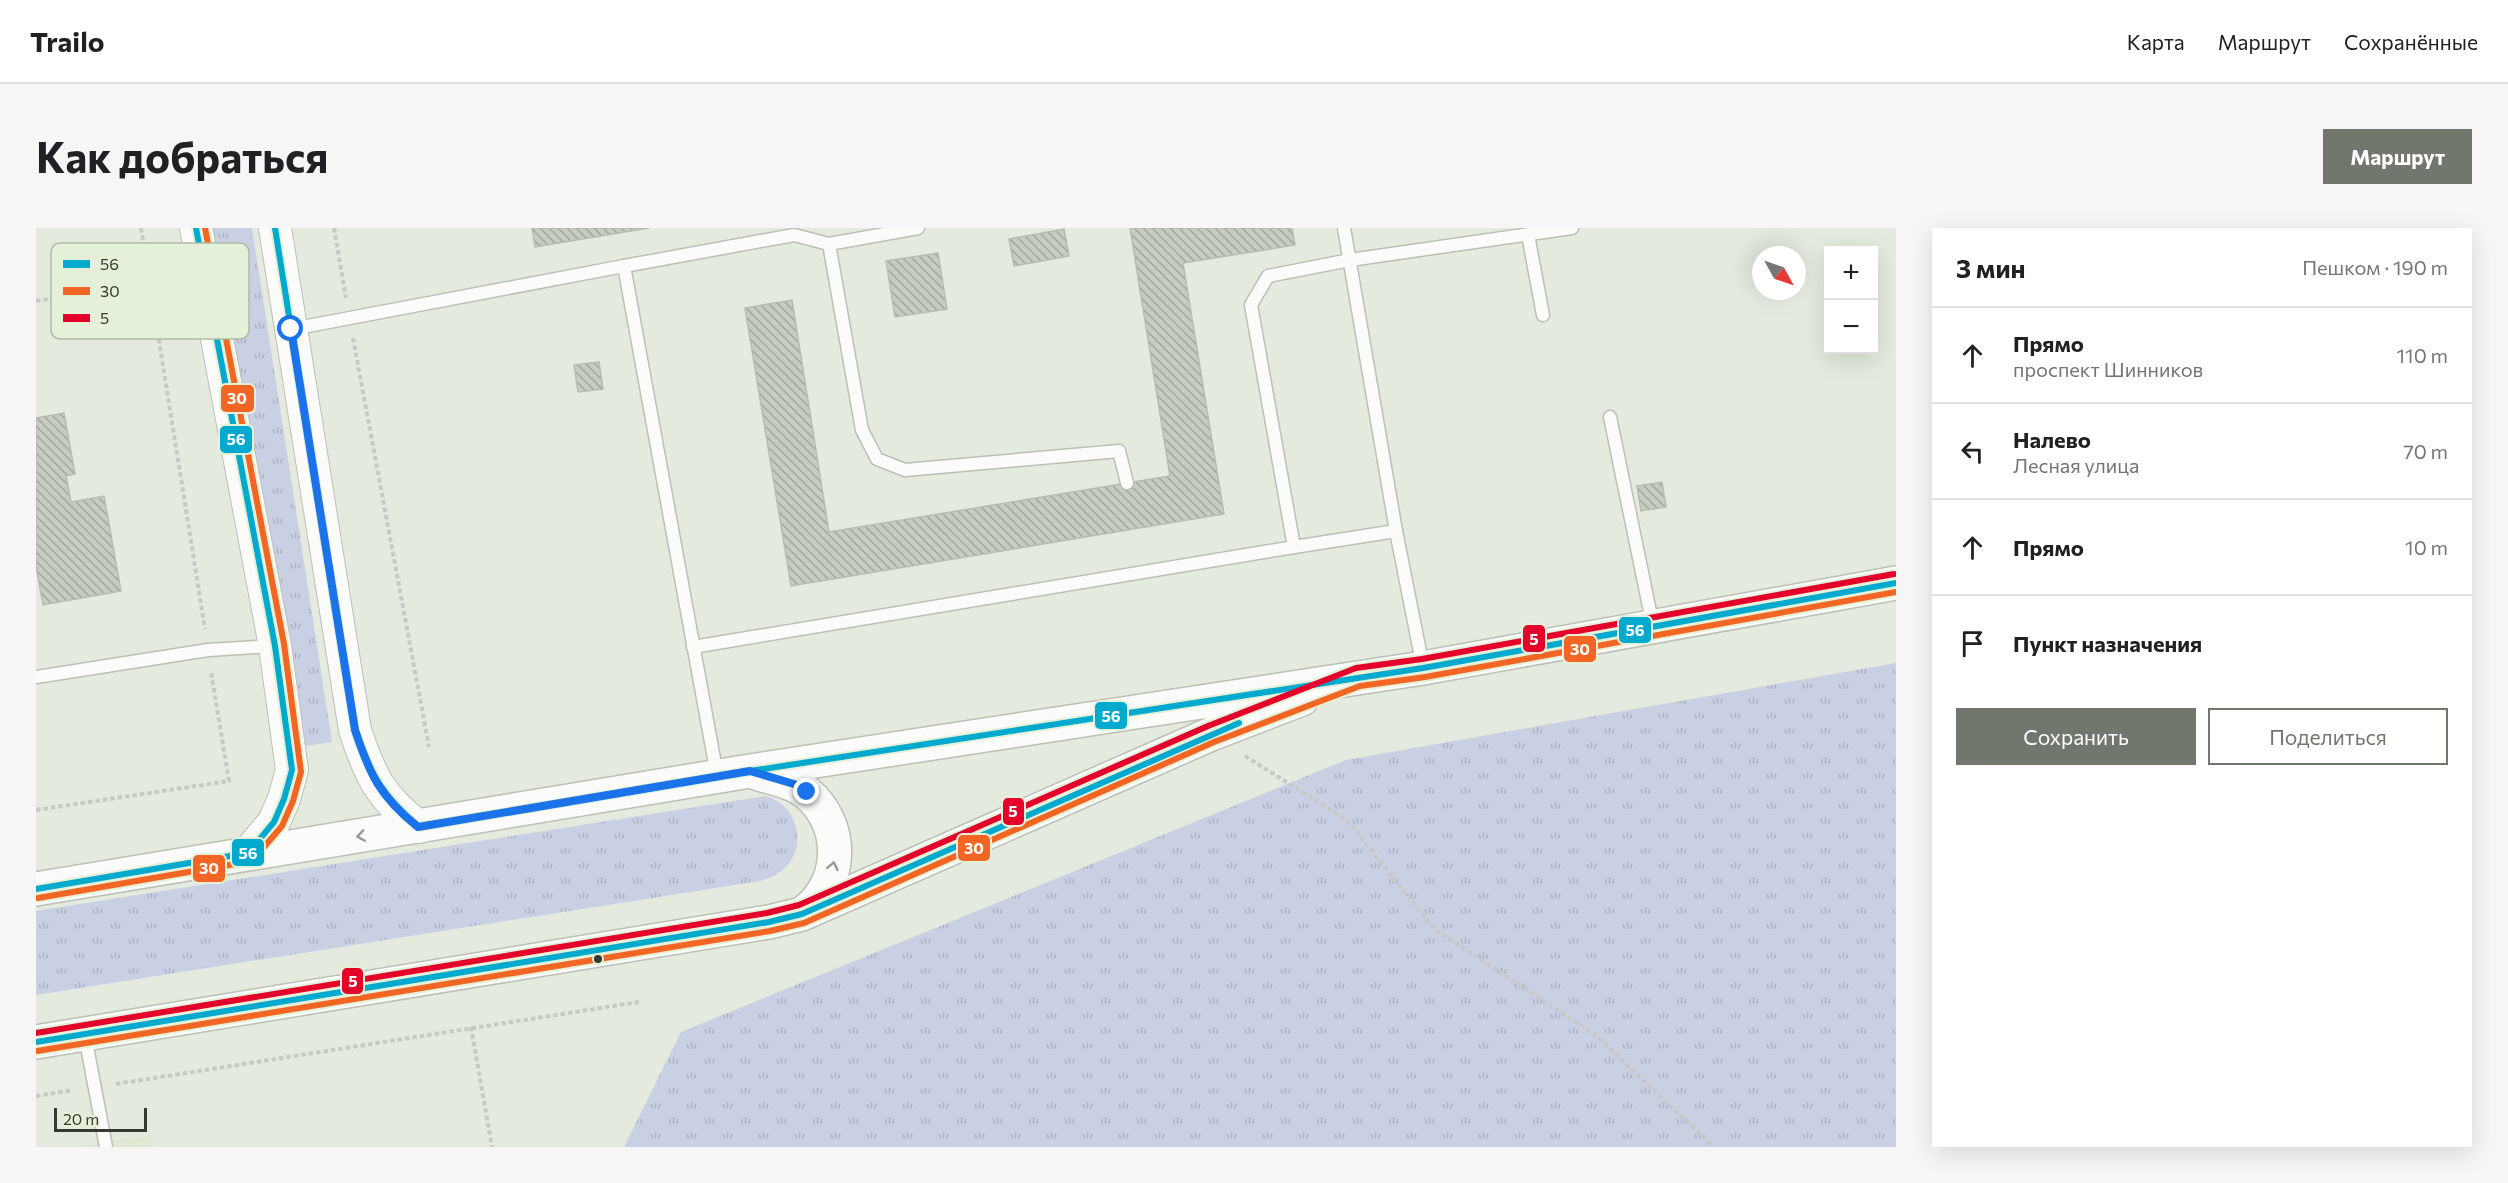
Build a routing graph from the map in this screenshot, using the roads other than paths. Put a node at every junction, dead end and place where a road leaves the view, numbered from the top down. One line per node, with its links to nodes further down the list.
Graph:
1 (196, 228): 8 (street)
2 (275, 228): 13 (street)
3 (918, 228): 9 (lane)
4 (1344, 228): 10 (lane)
5 (1572, 228): 7 (lane)
6 (792, 232): 9 (lane); 11 (lane)
7 (1528, 235): 10 (lane); 12 (lane)
8 (199, 243)
9 (829, 244): 16 (lane)
10 (1350, 260): 17 (lane); 18 (lane)
11 (624, 266): 13 (lane); 22 (lane)
12 (1543, 315)
13 (291, 329): 28 (street)
14 (217, 339): 21 (street)
15 (1610, 417): 20 (lane)
16 (1127, 483)
17 (1396, 531): 18 (lane); 23 (lane)
18 (1293, 548): 22 (lane)
19 (1896, 583): 20 (main road)
20 (1653, 627): 23 (main road)
21 (275, 646): 24 (lane); 29 (street)
22 (693, 647): 27 (lane)
23 (1423, 668): 25 (main road)
24 (36, 677)
25 (1358, 677): 26 (main road); 31 (main road)
26 (750, 771): 27 (main road); 31 (main road, one-way to 26)
27 (717, 777): 28 (main road)
28 (418, 827): 29 (main road, one-way to 29)
29 (248, 853): 30 (main road)
30 (36, 889)
31 (802, 914): 32 (main road)
32 (84, 1035): 33 (main road); 34 (lane)
33 (36, 1042)
34 (106, 1147)

